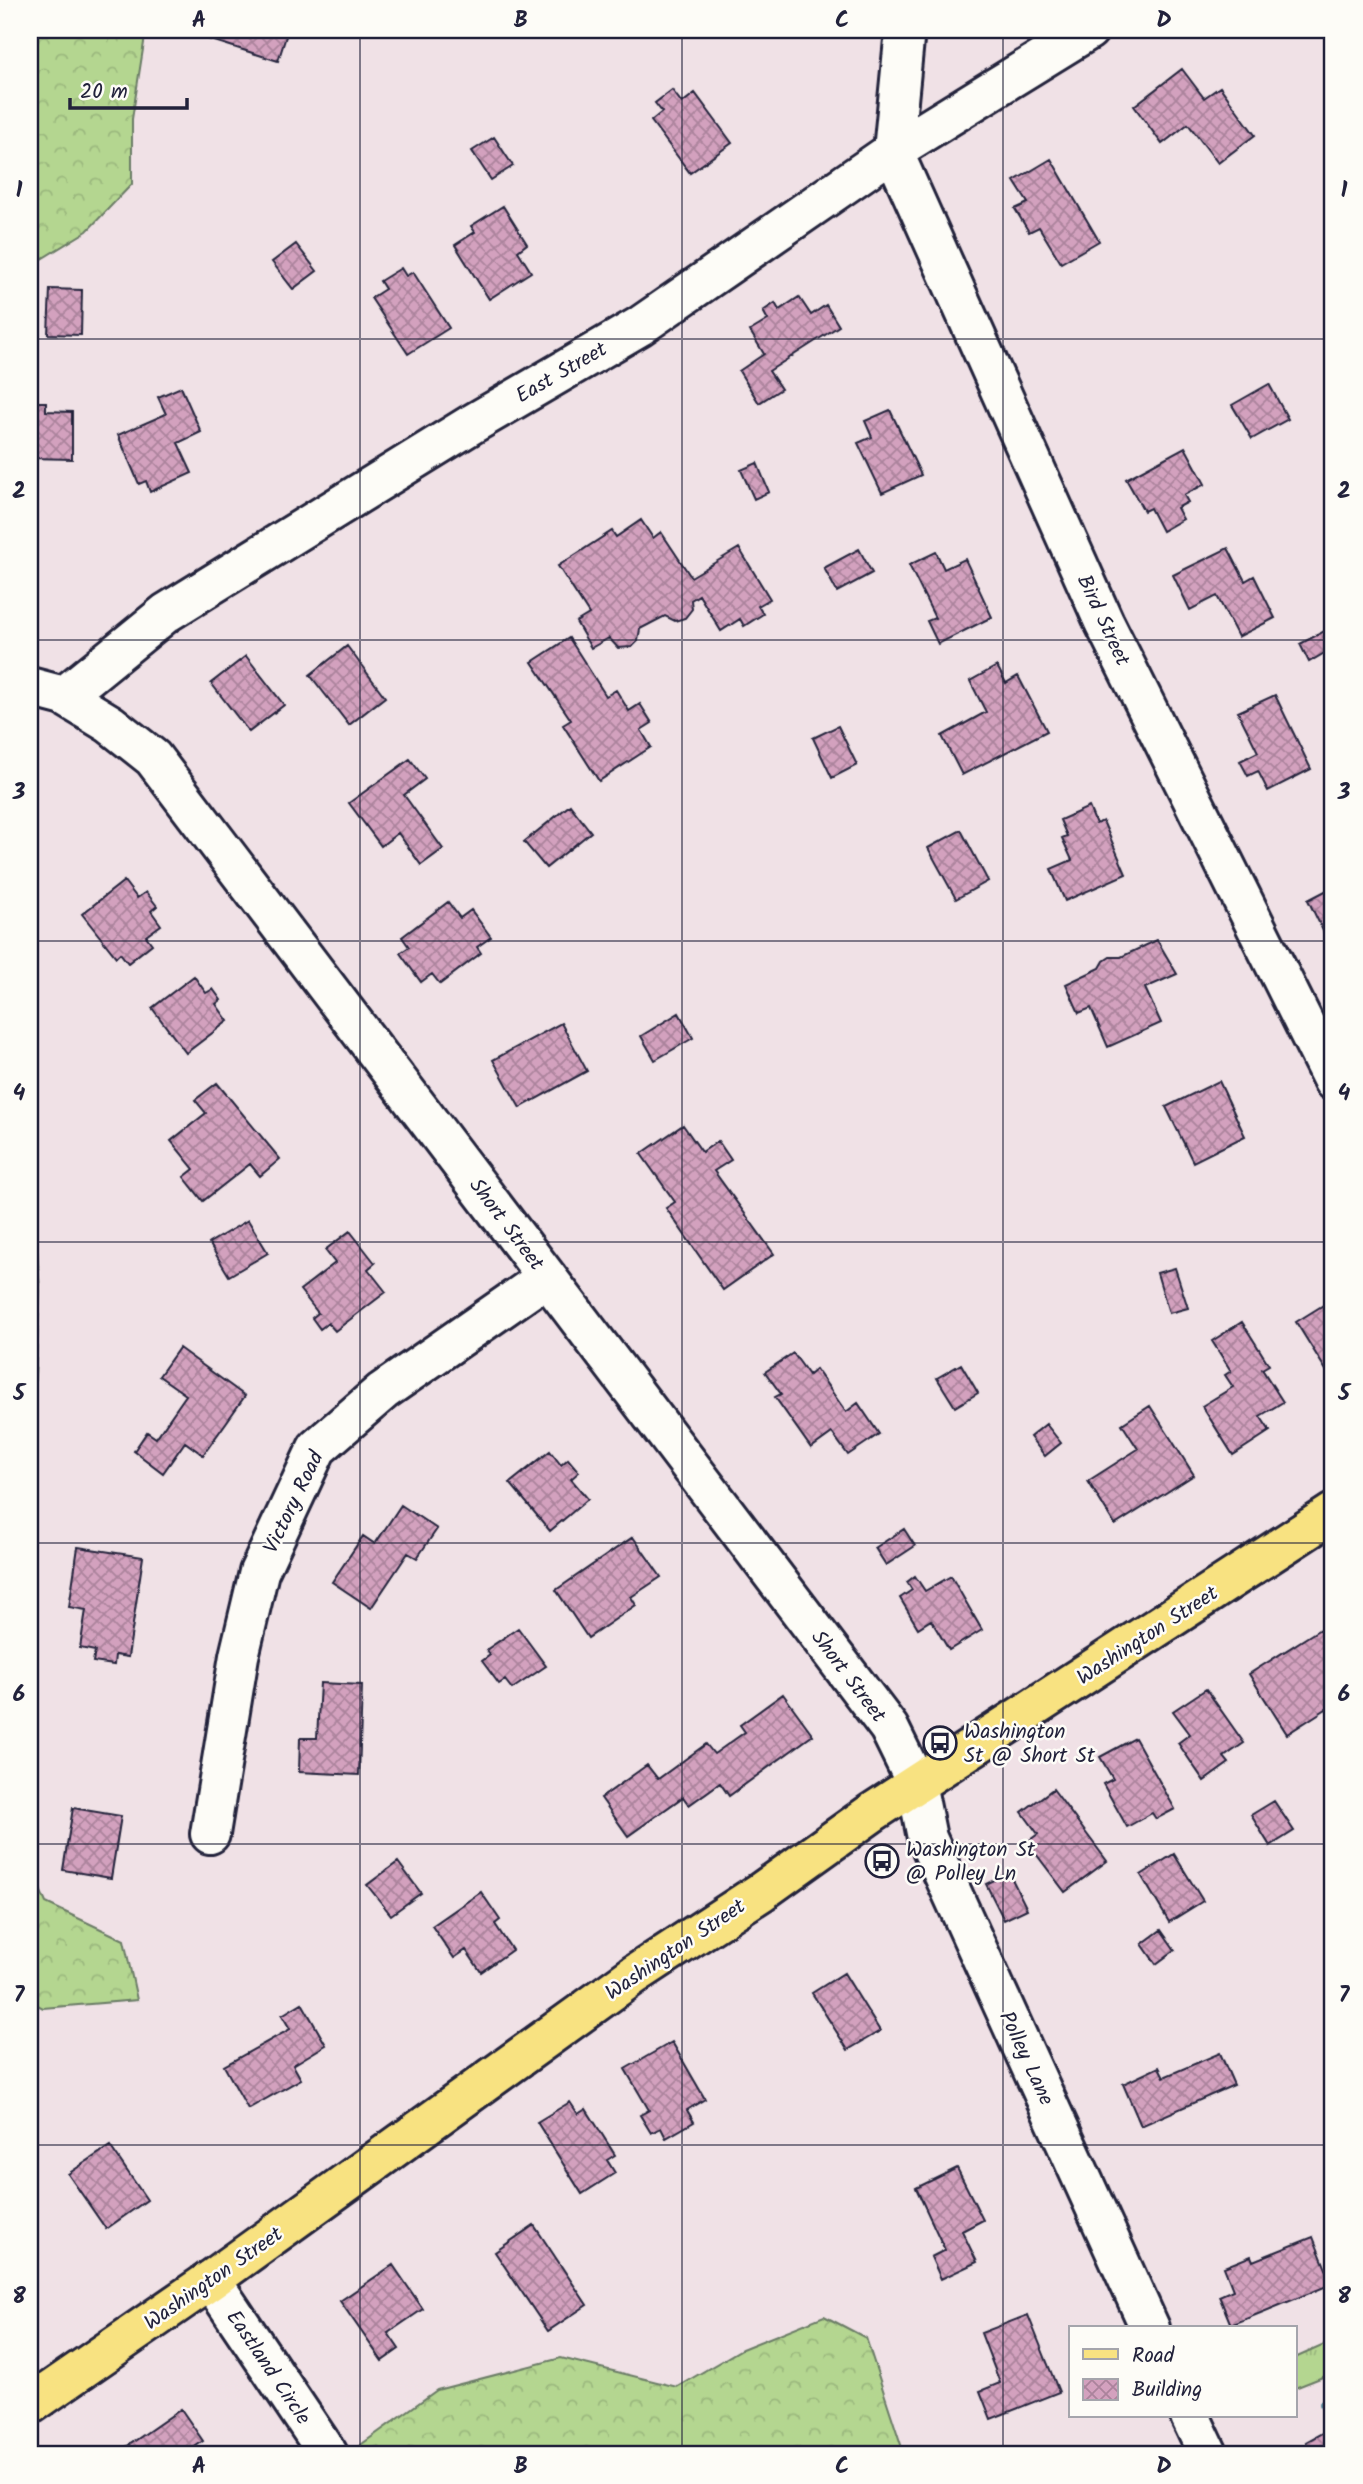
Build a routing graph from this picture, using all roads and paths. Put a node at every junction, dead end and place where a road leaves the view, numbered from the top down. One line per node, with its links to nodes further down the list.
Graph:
1 (905, 30): 3 (street)
2 (1090, 30): 3 (street, East Street)
3 (894, 151): 4 (street, East Street); 5 (street, Bird Street)
4 (47, 692): 6 (street, Short Street)
5 (1333, 1081)
6 (547, 1277): 8 (street, Short Street); 9 (street, Victory Road)
7 (1333, 1513): 8 (main road, Washington Street)
8 (916, 1783): 10 (main road, Washington Street); 11 (street, Polley Lane)
9 (210, 1834)
10 (211, 2280): 12 (main road, Washington Street); 14 (street, Eastland Circle)
11 (1149, 2326)
12 (30, 2405)
13 (1191, 2418): 15 (street)
14 (328, 2454)
15 (1208, 2454)

